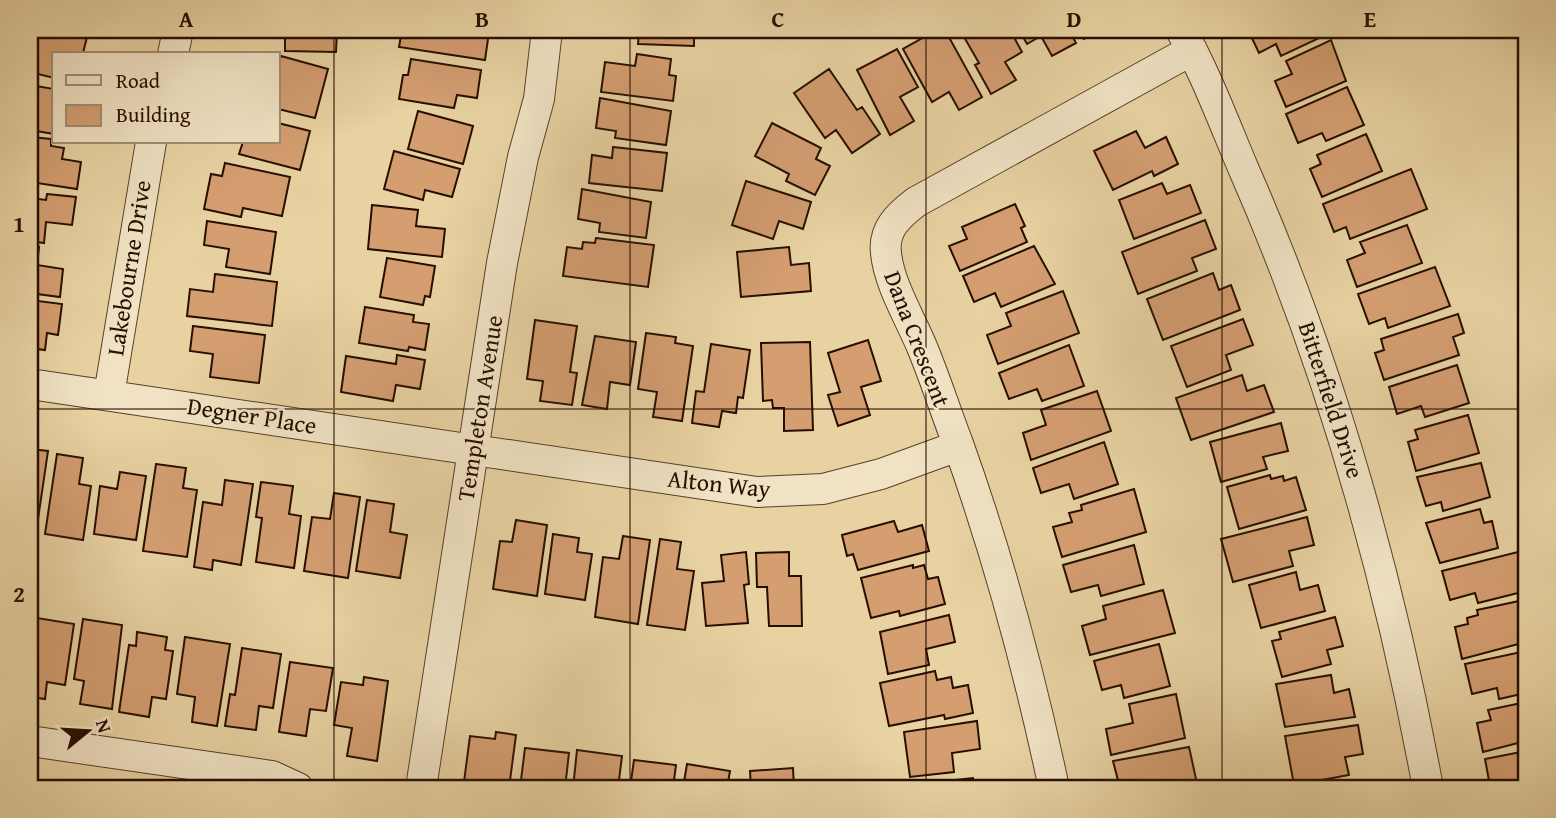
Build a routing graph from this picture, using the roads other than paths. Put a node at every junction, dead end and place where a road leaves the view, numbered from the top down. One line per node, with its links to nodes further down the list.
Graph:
1 (178, 30): 4 (street)
2 (547, 30): 9 (street, Templeton Avenue)
3 (1186, 40): 8 (street, Dana Crescent); 14 (street, Bitterfield Drive)
4 (173, 52)
5 (151, 144): 7 (street, Lakebourne Drive)
6 (30, 384): 7 (street, Degner Place)
7 (109, 395): 9 (street, Degner Place)
8 (958, 446): 9 (street, Alton Way); 13 (street, Dana Crescent)
9 (474, 450): 12 (street, Templeton Avenue)
10 (30, 741): 11 (street)
11 (298, 788)
12 (421, 788)
13 (1054, 788)
14 (1428, 788)

